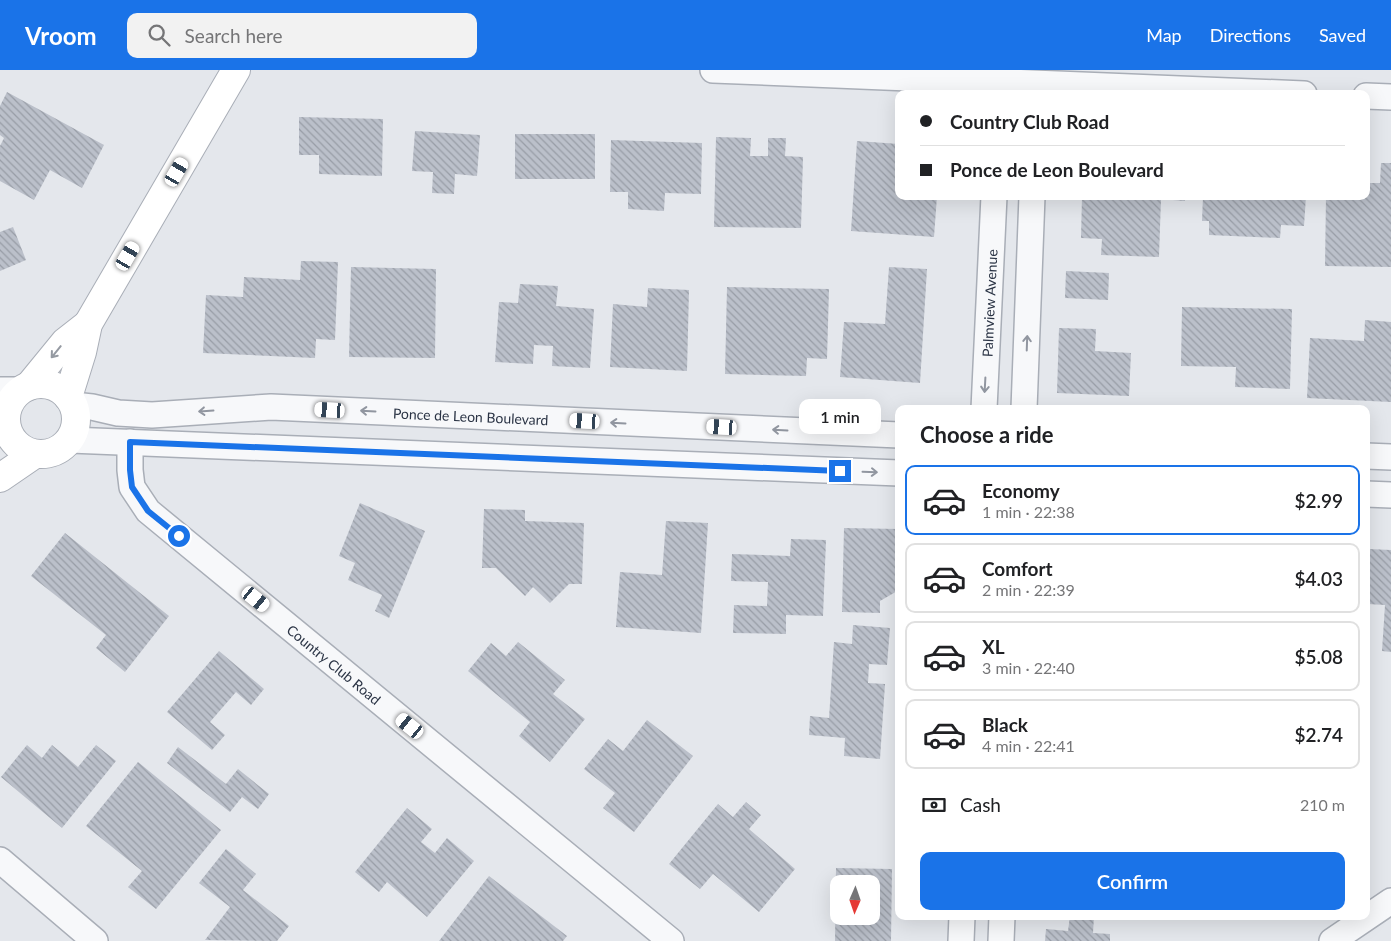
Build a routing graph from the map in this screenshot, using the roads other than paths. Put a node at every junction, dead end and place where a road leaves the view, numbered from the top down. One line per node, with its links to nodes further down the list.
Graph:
1 (236, 70): 9 (street)
2 (713, 70): 3 (street)
3 (1008, 85): 4 (street)
4 (1172, 90)
5 (1370, 96): 6 (street)
6 (1391, 97)
7 (994, 200): 12 (street, Palmview Avenue, one-way to 12)
8 (1032, 200): 13 (street, one-way to 8)
9 (88, 324): 10 (street, one-way to 10); 11 (street)
10 (17, 389): 11 (street); 14 (street)
11 (70, 401): 15 (street, Ponce de Leon Boulevard, one-way to 11); 16 (street)
12 (984, 405)
13 (1024, 405)
14 (3, 430): 18 (street)
15 (895, 435)
16 (70, 440): 17 (street); 18 (street)
17 (130, 442): 21 (street, one-way to 21); 32 (street, Country Club Road)
18 (36, 454): 22 (street)
19 (1370, 456): 20 (street)
20 (1391, 457)
21 (895, 473)
22 (0, 478)
23 (1370, 494): 24 (street)
24 (1391, 495)
25 (0, 860): 31 (street)
26 (1391, 901): 27 (street)
27 (1370, 915)
28 (962, 920): 33 (street)
29 (1002, 920): 34 (street)
30 (1363, 920): 35 (street)
31 (95, 941)
32 (671, 941)
33 (961, 941)
34 (1001, 941)
35 (1332, 941)

